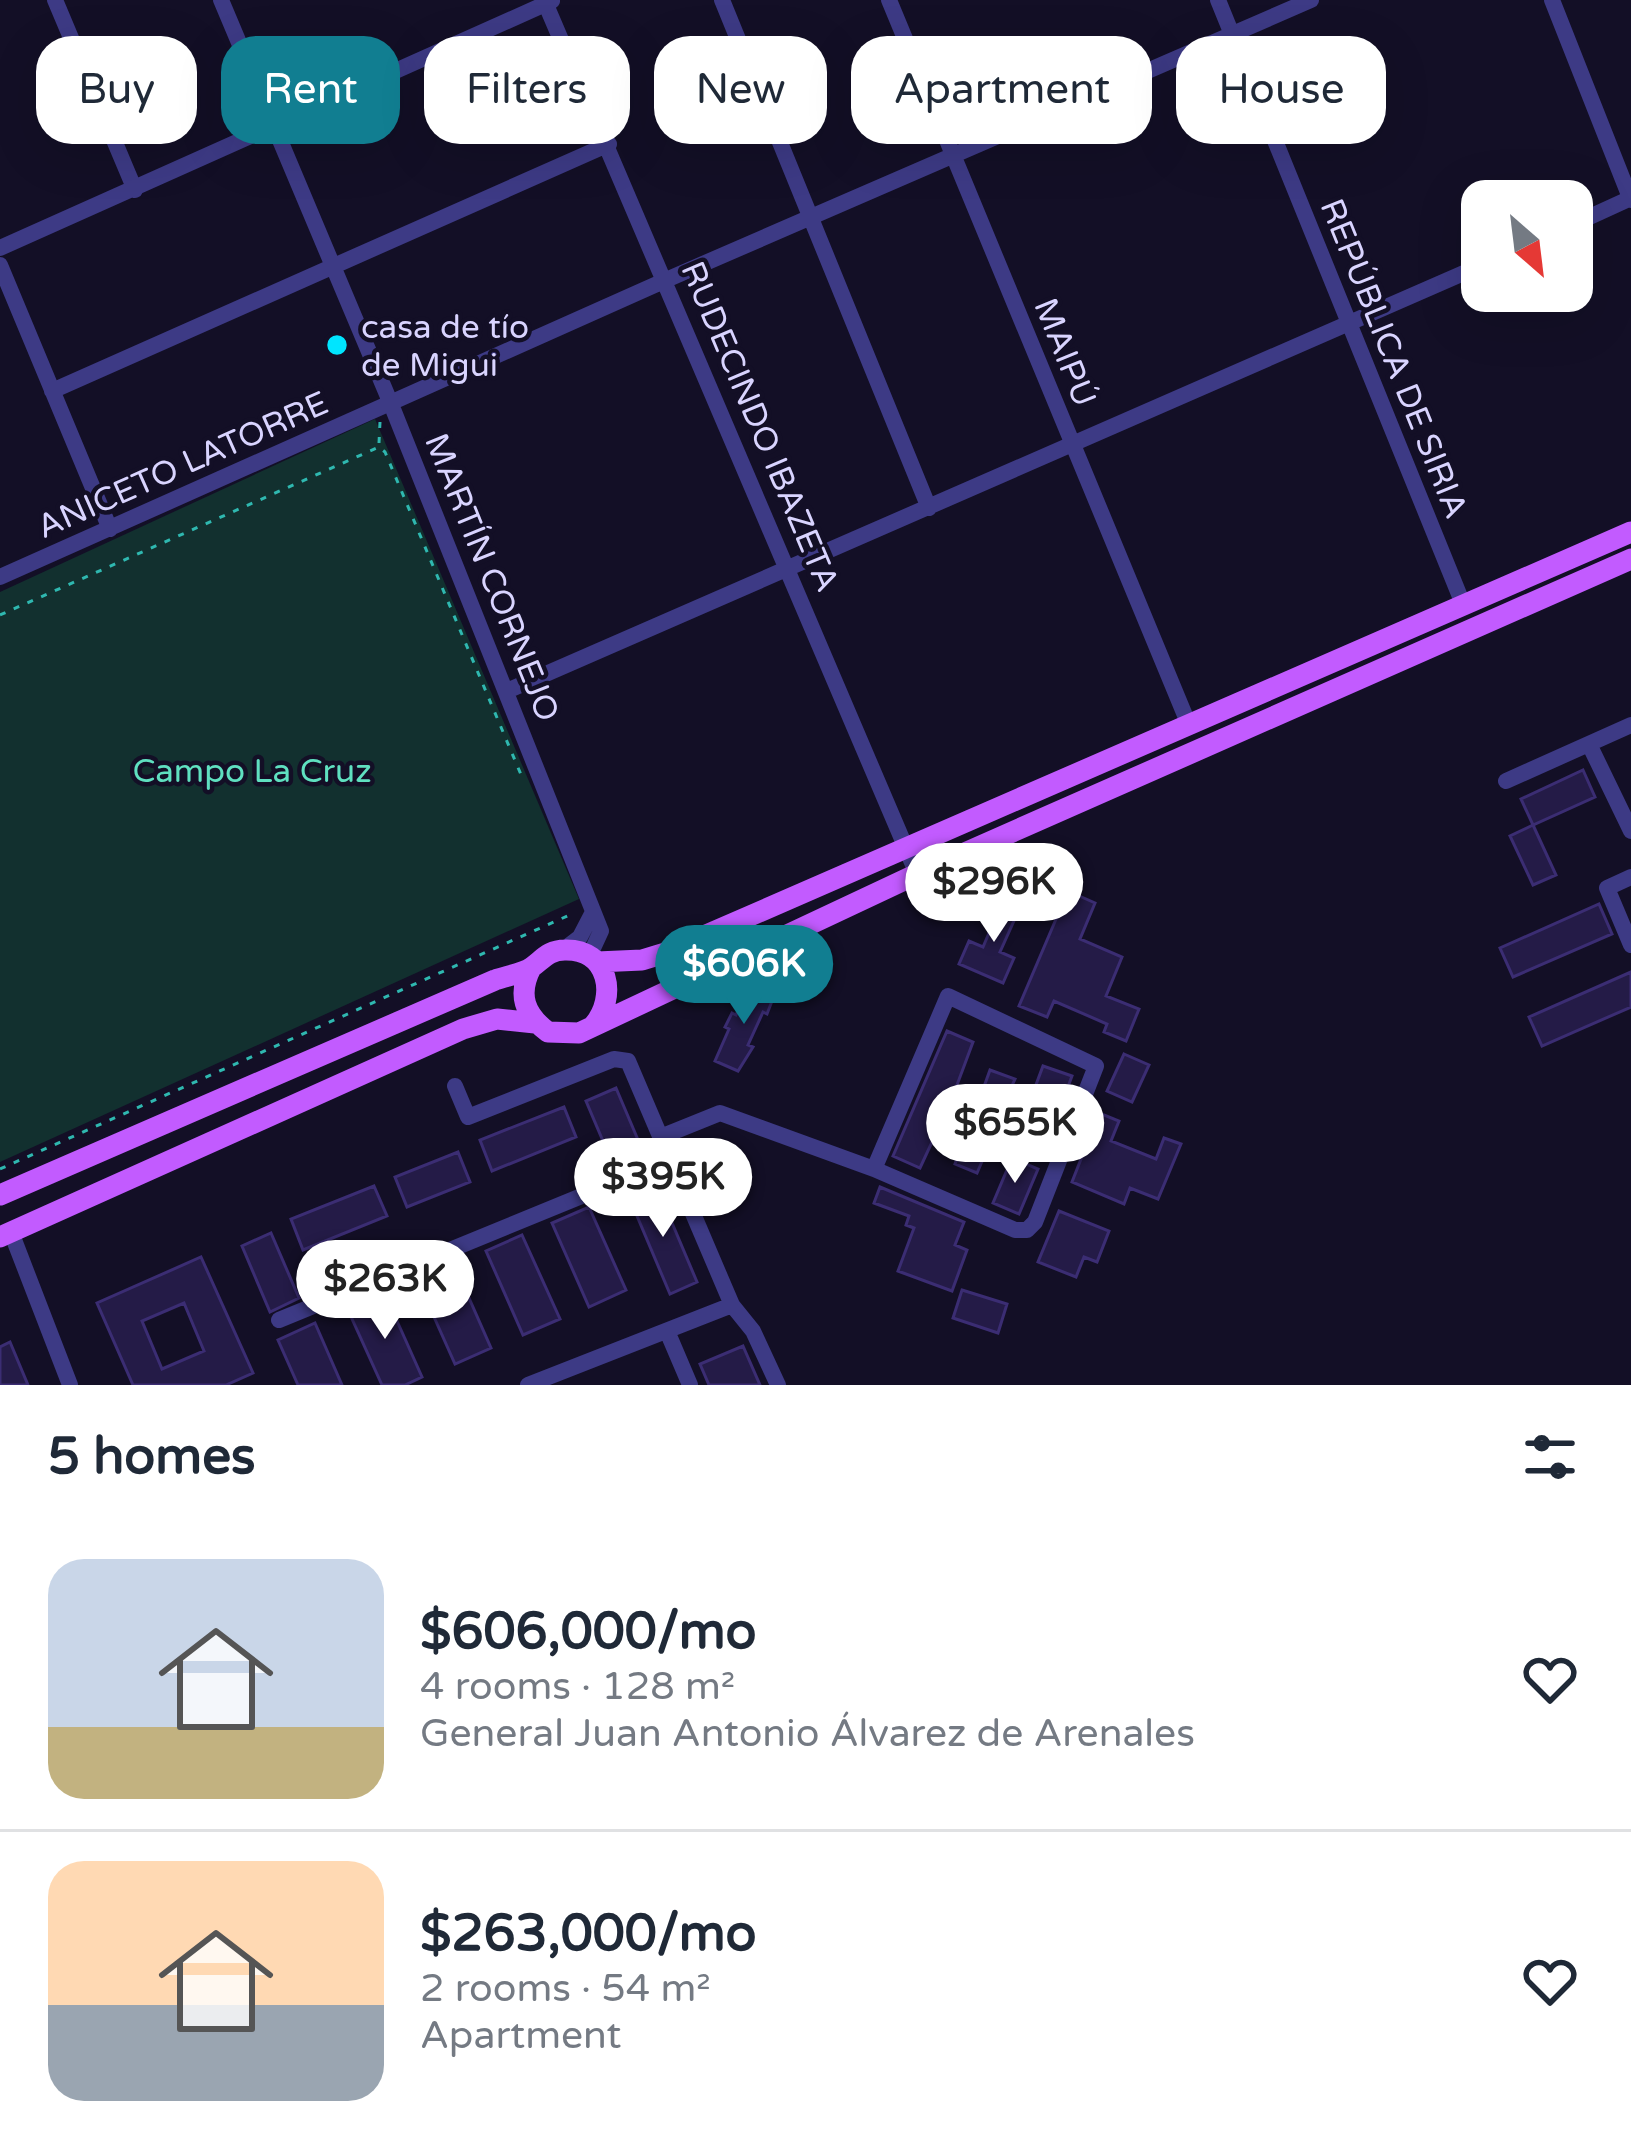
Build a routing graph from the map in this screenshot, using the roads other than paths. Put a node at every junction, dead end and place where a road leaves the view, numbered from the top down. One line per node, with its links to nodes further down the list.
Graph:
1 (56, 0): 17 (street)
2 (221, 0): 10 (street, MARTÍN CORNEJO)
3 (722, 0): 20 (street)
4 (889, 0): 16 (street, MAIPÚ)
5 (1218, 0): 9 (street, REPÚBLICA DE SIRIA)
6 (1311, 0): 9 (street, ANICETO LATORRE)
7 (1552, 0): 18 (street)
8 (543, 1): 11 (street, RUDECINDO IBAZETA); 12 (street)
9 (1232, 35): 16 (street, ANICETO LATORRE); 26 (street, REPÚBLICA DE SIRIA)
10 (236, 36)
11 (559, 36)
12 (400, 66)
13 (232, 144): 17 (street)
14 (282, 144): 23 (street, MARTÍN CORNEJO)
15 (609, 144): 23 (street); 25 (street, RUDECINDO IBAZETA)
16 (955, 155): 20 (street, ANICETO LATORRE); 29 (street, MAIPÚ)
17 (135, 190): 21 (street)
18 (1631, 199): 19 (street)
19 (1593, 216)
20 (812, 218): 25 (street, ANICETO LATORRE); 30 (street)
21 (0, 248)
22 (0, 265): 27 (street)
23 (332, 267): 27 (street); 28 (street, MARTÍN CORNEJO)
24 (1461, 275): 26 (street)
25 (666, 280): 28 (street, ANICETO LATORRE); 34 (street, RUDECINDO IBAZETA)
26 (1350, 325): 29 (street); 36 (street, REPÚBLICA DE SIRIA)
27 (52, 391): 31 (street)
28 (386, 406): 31 (street, ANICETO LATORRE); 37 (street, MARTÍN CORNEJO)
29 (1071, 446): 30 (street); 38 (street, MAIPÚ)
30 (929, 508): 34 (street)
31 (110, 529): 35 (street, ANICETO LATORRE)
32 (1631, 532): 36 (main road)
33 (1631, 559): 44 (main road)
34 (790, 568): 37 (street); 43 (street, RUDECINDO IBAZETA)
35 (0, 577)
36 (1463, 604): 38 (main road)
37 (507, 691): 46 (street, MARTÍN CORNEJO)
38 (1189, 725): 43 (main road)
39 (1631, 725): 40 (street)
40 (1588, 744): 41 (street); 42 (street)
41 (1506, 781)
42 (1631, 831)
43 (906, 848): 44 (street, RUDECINDO IBAZETA); 49 (main road)
44 (917, 874): 52 (main road)
45 (1631, 877): 47 (street)
46 (585, 909): 48 (street); 49 (street, MARTÍN CORNEJO)
47 (1631, 945)
48 (563, 950): 49 (main road); 50 (main road)
49 (593, 960): 52 (main road)
50 (531, 968): 51 (main road); 57 (main road)
51 (536, 1023): 52 (main road); 58 (main road)
52 (593, 1026)
53 (454, 1086): 54 (street)
54 (663, 1136): 55 (street); 56 (street)
55 (672, 1159): 59 (street); 60 (street)
56 (874, 1169): 56 (street)
57 (0, 1195)
58 (5, 1235): 62 (street)
59 (732, 1305): 61 (street); 65 (street)
60 (279, 1320)
61 (667, 1330): 63 (street); 64 (street)
62 (70, 1385)
63 (528, 1385)
64 (690, 1385)
65 (778, 1385)

